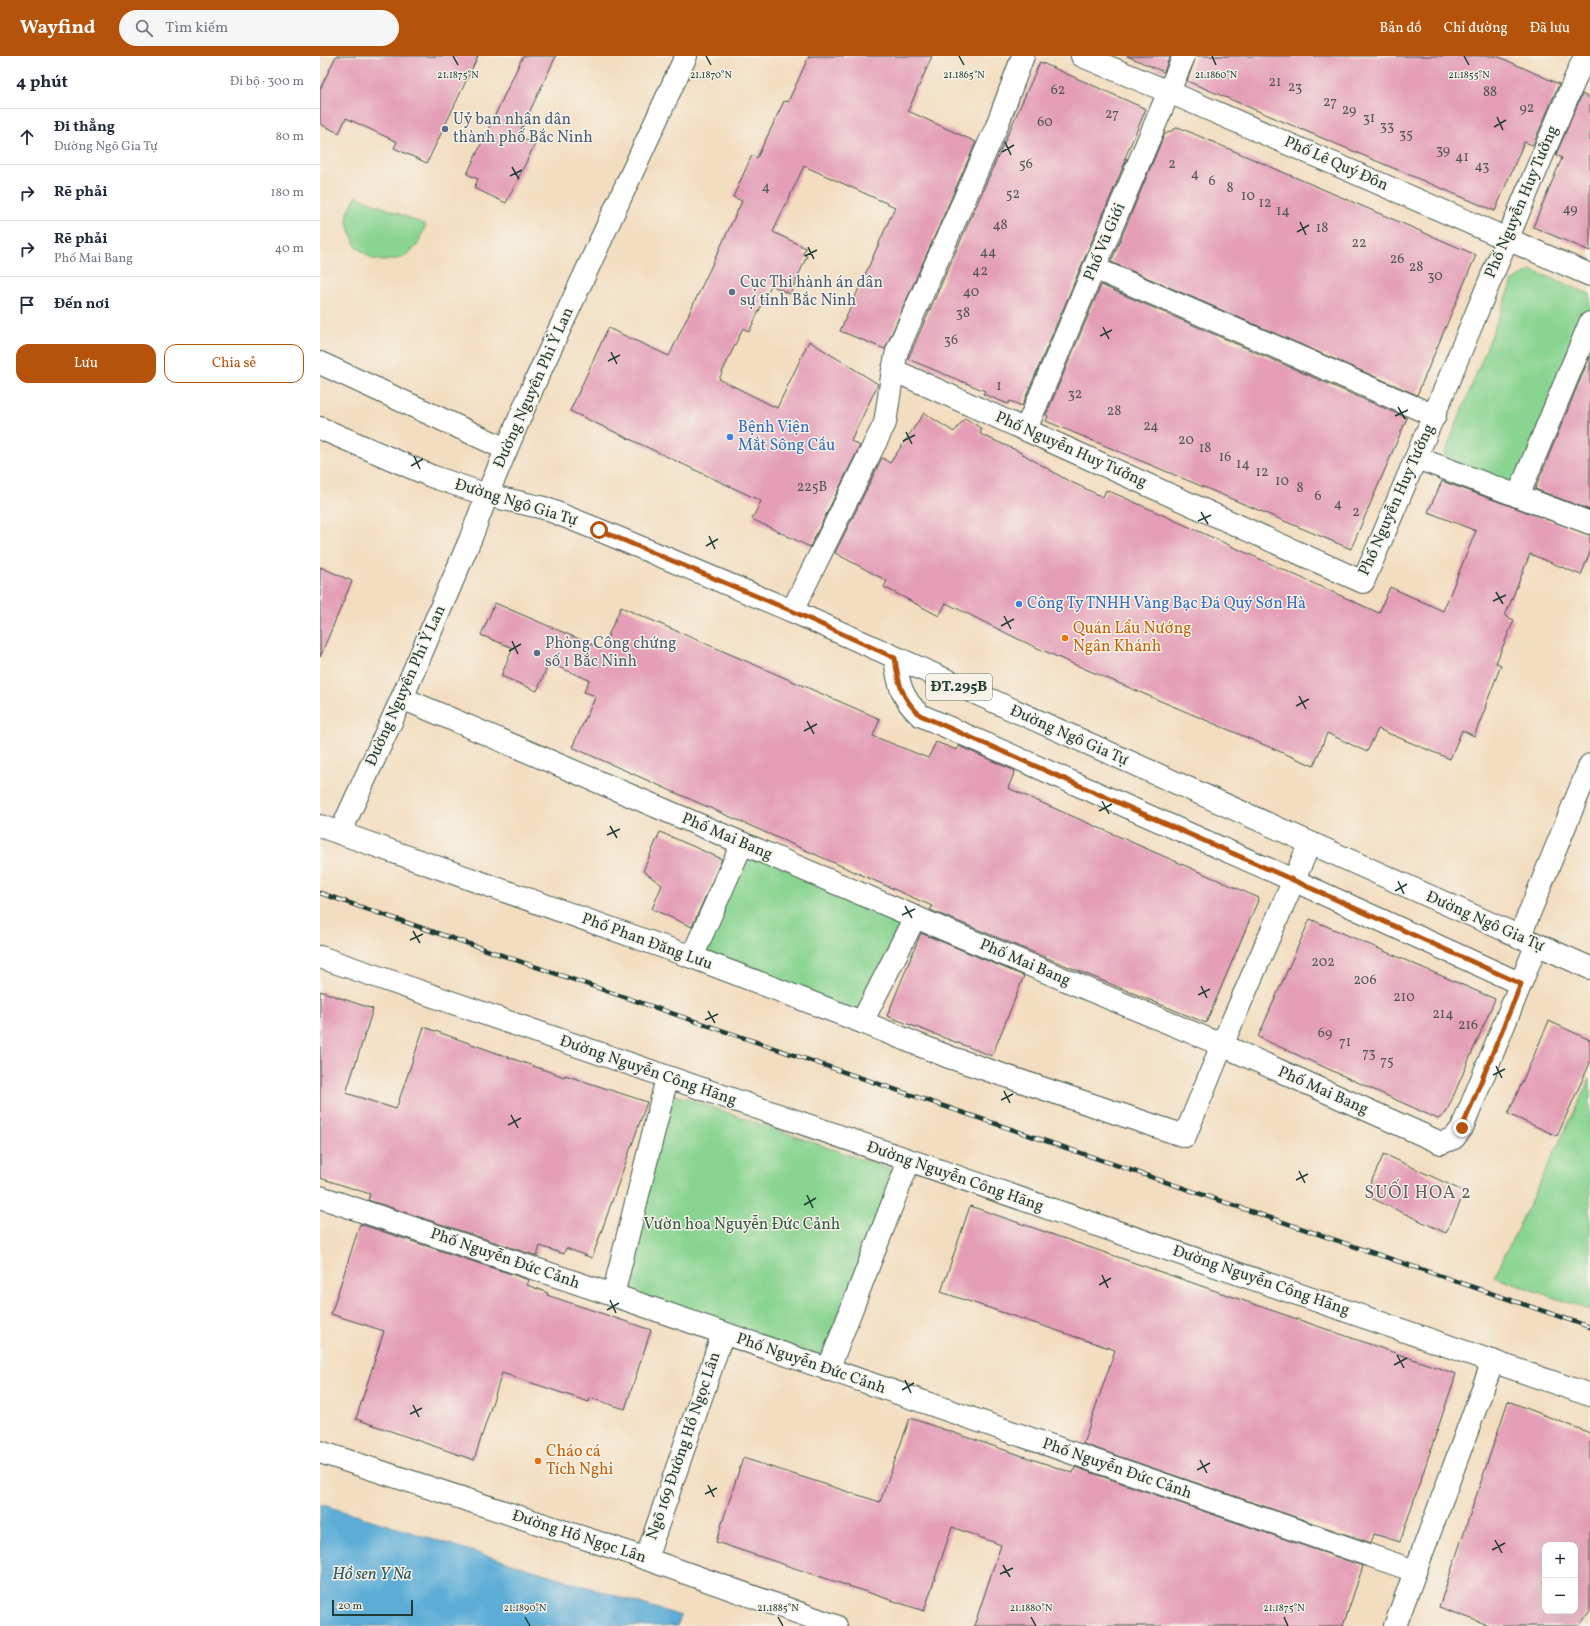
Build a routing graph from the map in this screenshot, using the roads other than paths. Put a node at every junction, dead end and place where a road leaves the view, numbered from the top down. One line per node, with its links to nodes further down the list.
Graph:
1 (686, 56): 16 (street, Đường Nguyên Phi Ỷ Lan)
2 (1023, 56): 12 (street)
3 (1082, 56): 6 (street, Phố Lê Quý Đôn)
4 (1184, 56): 6 (street, Phố Vũ Giới)
5 (1585, 56): 7 (street, Phố Nguyễn Huy Tưởng)
6 (1169, 92): 7 (street, Phố Lê Quý Đôn); 8 (street, Phố Vũ Giới)
7 (1506, 238): 9 (street, Phố Lê Quý Đôn); 13 (street, Phố Nguyễn Huy Tưởng)
8 (1094, 268): 13 (street); 15 (street, Phố Vũ Giới)
9 (1590, 275)
10 (1590, 323): 19 (street)
11 (320, 363): 16 (street)
12 (893, 370): 15 (street, Phố Nguyễn Huy Tưởng); 21 (street)
13 (1435, 416): 17 (street, Phố Nguyễn Huy Tưởng)
14 (320, 428): 18 (street, Đường Ngô Gia Tự / ĐT.295B)
15 (1026, 429): 17 (street, Phố Nguyễn Huy Tưởng)
16 (506, 449): 18 (street, Đường Nguyên Phi Ỷ Lan)
17 (1417, 458): 19 (street)
18 (487, 495): 21 (street, Đường Ngô Gia Tự / ĐT.295B); 23 (street, Đường Nguyên Phi Ỷ Lan)
19 (1518, 496): 20 (street)
20 (1590, 523)
21 (792, 611): 22 (street, Đường Ngô Gia Tự / ĐT.295B)
22 (895, 658): 26 (street, Đường Ngô Gia Tự / ĐT.295B); 28 (street)
23 (402, 698): 25 (street, Đường Nguyên Phi Ỷ Lan); 27 (street, Phố Mai Bang)
24 (1590, 765): 30 (street, Phố Mai Bang)
25 (330, 829): 32 (street, Phố Phan Đăng Lưu)
26 (1310, 843): 28 (street); 30 (street, Đường Ngô Gia Tự / ĐT.295B)
27 (742, 844): 29 (street, Phố Mai Bang); 32 (street)
28 (1293, 880): 34 (street); 36 (street)
29 (915, 917): 35 (street); 36 (street, Phố Mai Bang)
30 (1528, 942): 33 (street, Đường Ngô Gia Tự / ĐT.295B); 34 (street, Phố Mai Bang)
31 (320, 957): 37 (street, Đường Nguyễn Công Hãng)
32 (692, 957): 35 (street, Phố Phan Đăng Lưu)
33 (1590, 968)
34 (1521, 984): 36 (street, Phố Mai Bang)
35 (862, 1022): 36 (street, Phố Phan Đăng Lưu)
36 (1222, 1045)
37 (667, 1078): 38 (street, Đường Nguyễn Công Hãng); 40 (street)
38 (909, 1161): 42 (street, Đường Nguyễn Công Hãng); 43 (street)
39 (320, 1196): 40 (street, Phố Nguyễn Đức Cảnh)
40 (613, 1295): 41 (street, Phố Nguyễn Đức Cảnh)
41 (722, 1333): 43 (street, Phố Nguyễn Đức Cảnh); 46 (street, Ngõ 169 Đường Hồ Ngọc Lân)
42 (1493, 1361): 44 (street, Đường Nguyễn Công Hãng); 47 (street)
43 (828, 1370): 47 (street, Phố Nguyễn Đức Cảnh)
44 (1590, 1395)
45 (320, 1452): 46 (street, Đường Hồ Ngọc Lân)
46 (646, 1559): 48 (street, Đường Hồ Ngọc Lân)
47 (1415, 1571): 49 (street)
48 (836, 1626)
49 (1395, 1626)

